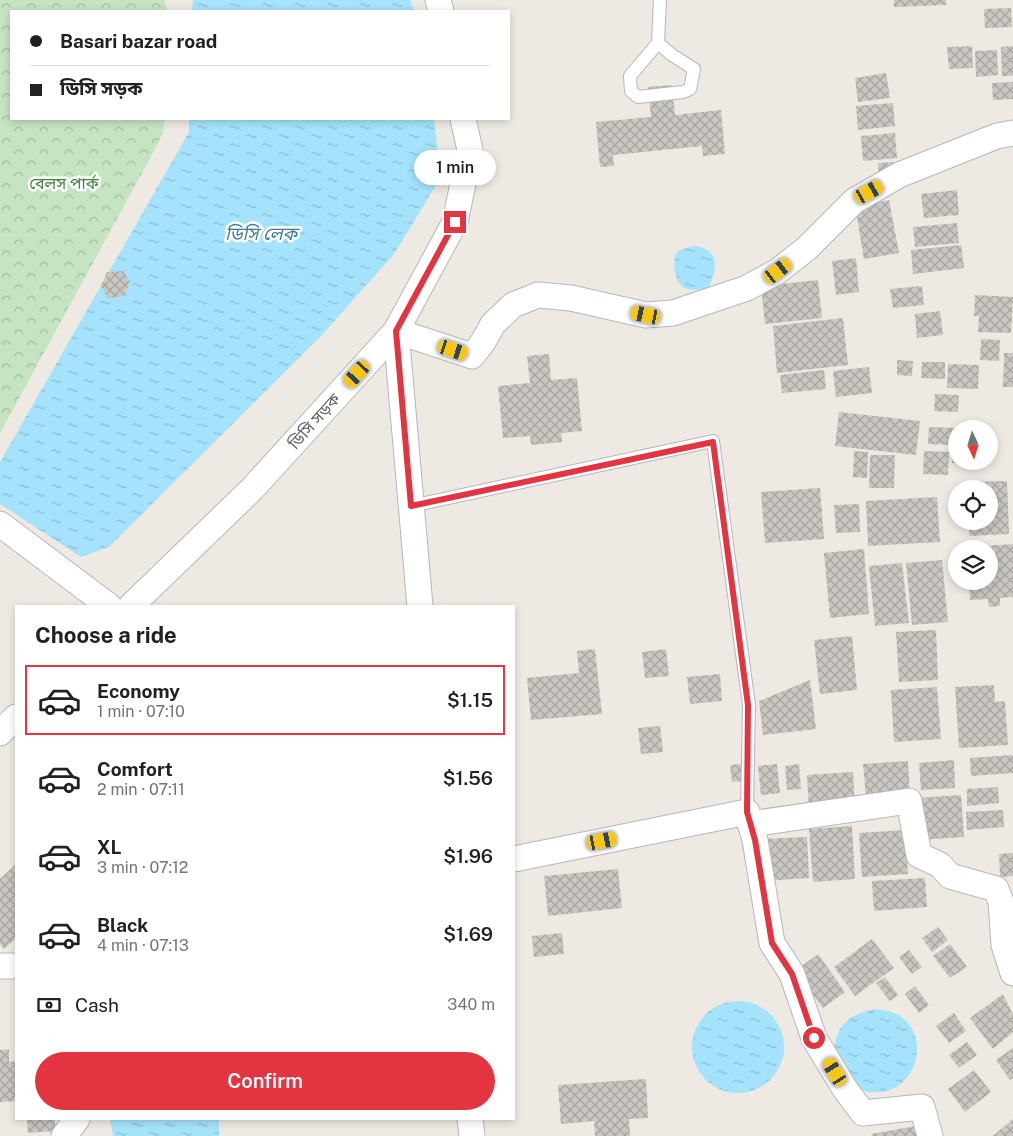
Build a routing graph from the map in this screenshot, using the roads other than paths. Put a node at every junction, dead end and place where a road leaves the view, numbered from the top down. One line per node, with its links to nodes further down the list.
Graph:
1 (660, 0): 2 (lane)
2 (658, 43): 2 (lane)
3 (463, 120): 5 (street, ডিসি সড়ক)
4 (1013, 133): 5 (street)
5 (396, 331): 6 (street); 9 (street, ডিসি সড়ক)
6 (411, 506): 10 (street); 13 (lane)
7 (0, 524): 8 (street)
8 (108, 605)
9 (132, 605)
10 (420, 605)
11 (15, 718): 12 (street)
12 (0, 733)
13 (748, 818): 14 (street); 17 (street); 22 (street)
14 (515, 859)
15 (0, 966): 16 (street)
16 (15, 966)
17 (1013, 973)
18 (76, 1120): 20 (street)
19 (470, 1120): 21 (street)
20 (64, 1136)
21 (472, 1136)
22 (930, 1136)

